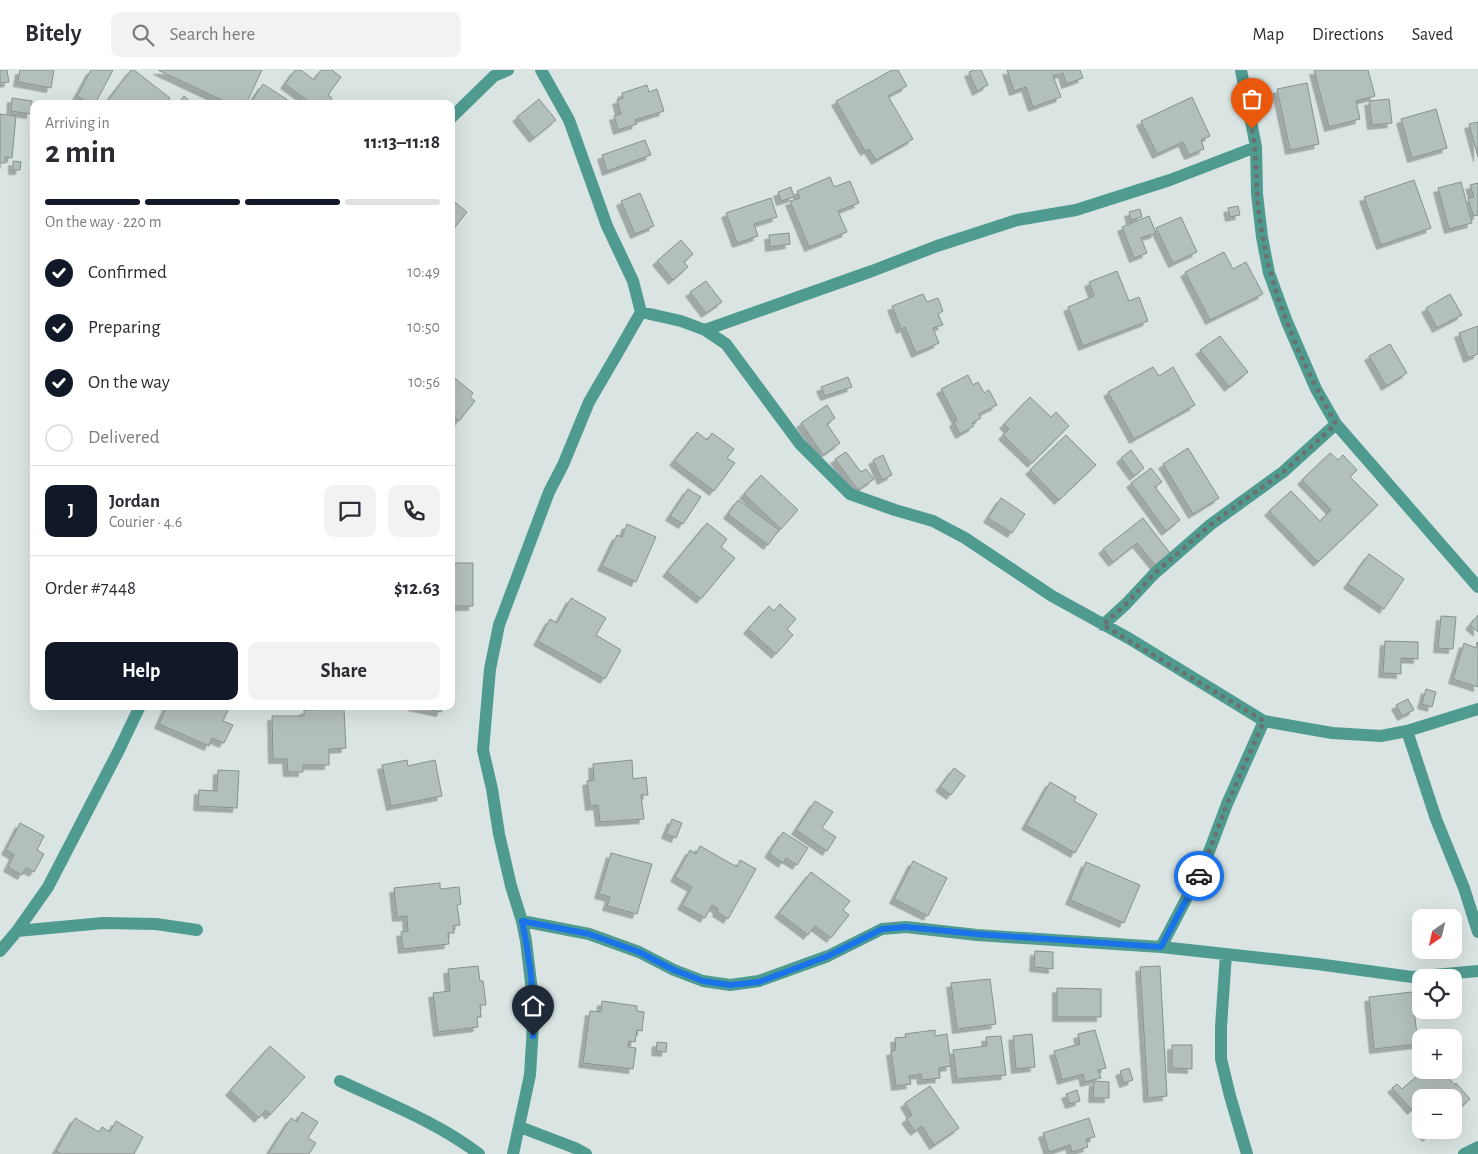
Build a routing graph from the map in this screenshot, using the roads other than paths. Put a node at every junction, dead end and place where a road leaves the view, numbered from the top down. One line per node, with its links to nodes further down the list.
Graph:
1 (508, 70): 4 (street)
2 (541, 70): 6 (street)
3 (1241, 70): 5 (street)
4 (455, 114)
5 (1256, 147): 7 (street); 8 (street)
6 (641, 312): 7 (street); 15 (street)
7 (705, 330): 10 (street)
8 (1336, 424): 9 (street); 10 (street)
9 (1478, 587)
10 (1103, 625): 13 (street)
11 (1478, 709): 14 (street)
12 (138, 710): 16 (street)
13 (1264, 721): 14 (street); 19 (street)
14 (1407, 731): 18 (street)
15 (522, 921): 19 (street); 24 (street)
16 (17, 930): 17 (street); 20 (street)
17 (197, 930)
18 (1478, 932)
19 (1161, 947): 21 (street)
20 (0, 952)
21 (1226, 954): 22 (street); 29 (street)
22 (1478, 972)
23 (340, 1081): 26 (street)
24 (520, 1127): 27 (street); 28 (street)
25 (1478, 1147): 30 (street)
26 (478, 1154)
27 (513, 1154)
28 (586, 1154)
29 (1247, 1154)
30 (1464, 1154)

